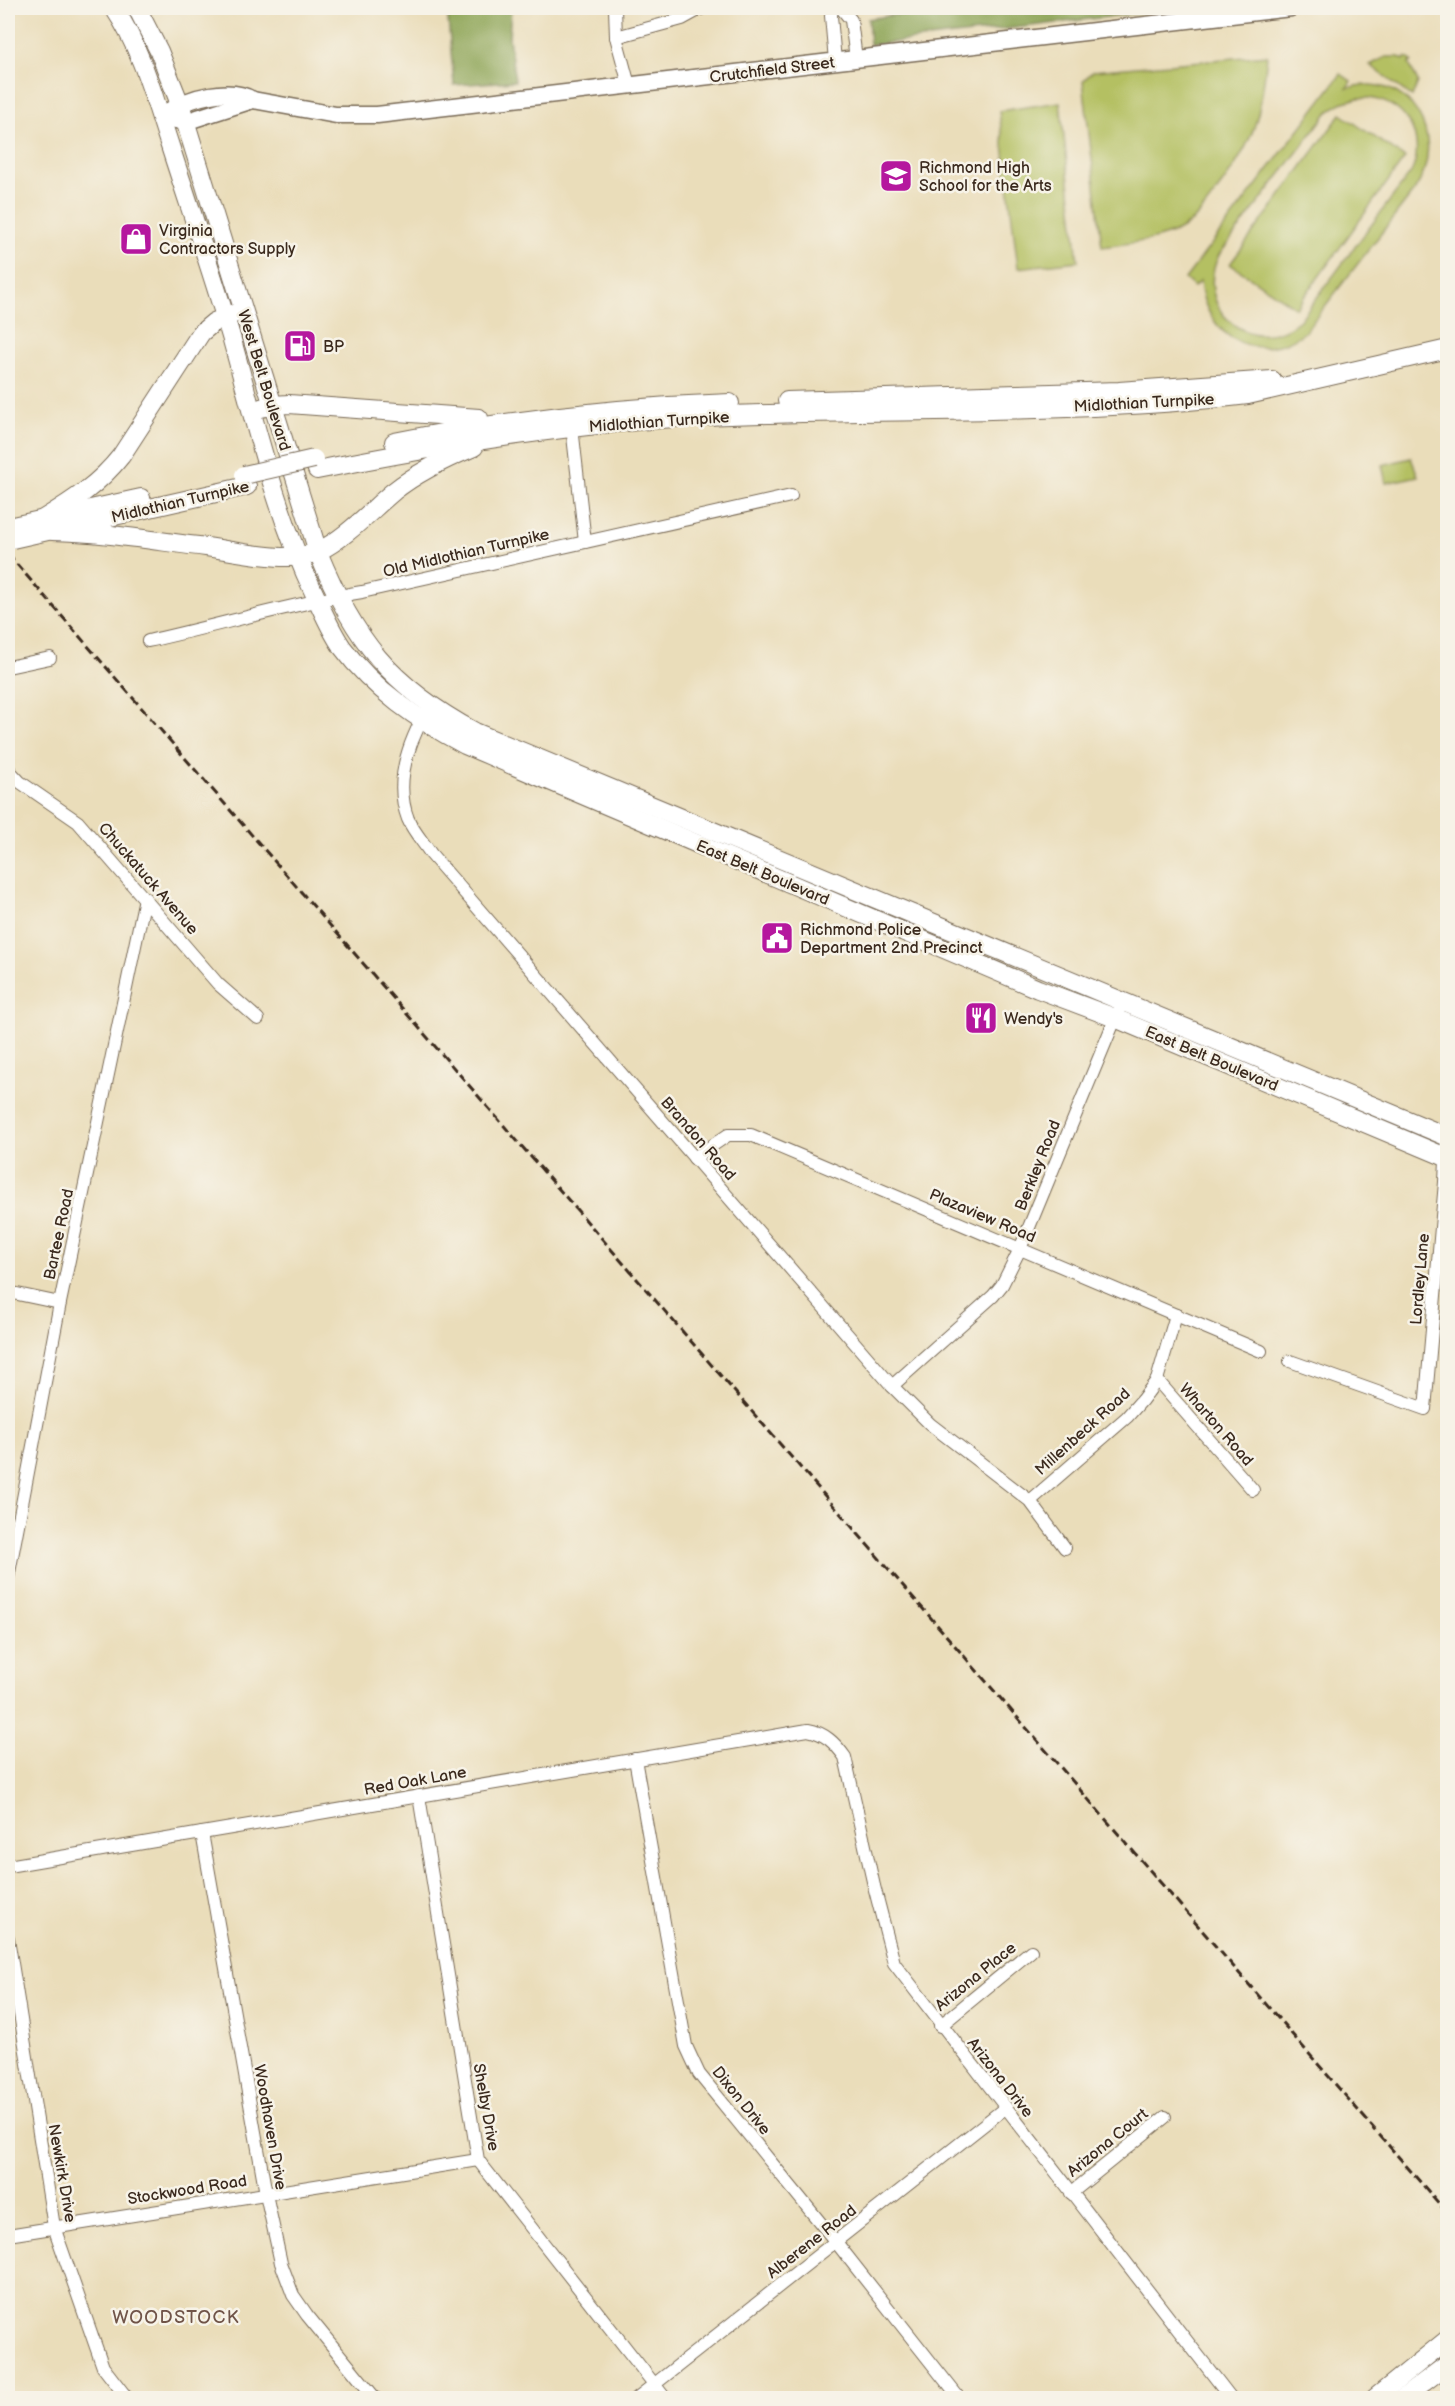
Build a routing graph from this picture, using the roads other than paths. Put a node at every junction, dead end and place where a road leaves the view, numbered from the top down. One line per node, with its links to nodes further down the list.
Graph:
1 (114, 8): 13 (main road, West Belt Boulevard)
2 (138, 8): 12 (main road, West Belt Boulevard)
3 (615, 8): 8 (street)
4 (702, 8): 8 (street)
5 (832, 8): 10 (street)
6 (841, 8): 9 (street)
7 (1291, 8): 9 (street, Crutchfield Street)
8 (616, 37): 11 (street)
9 (856, 59): 10 (street, Crutchfield Street)
10 (835, 61): 11 (street, Crutchfield Street)
11 (629, 85): 12 (street, Crutchfield Street)
12 (182, 113): 13 (street, Crutchfield Street); 14 (main road, West Belt Boulevard)
13 (161, 117): 15 (main road, West Belt Boulevard)
14 (241, 302): 15 (main road); 18 (main road, West Belt Boulevard)
15 (225, 317): 19 (main road, West Belt Boulevard); 27 (main road)
16 (1448, 349): 17 (main road, Midlothian Turnpike)
17 (1319, 377): 20 (main road, Midlothian Turnpike); 21 (main road, Midlothian Turnpike)
18 (273, 405): 19 (main road); 20 (main road); 24 (main road, West Belt Boulevard)
19 (252, 411): 25 (main road, West Belt Boulevard)
20 (513, 421): 23 (main road, Midlothian Turnpike)
21 (572, 427): 22 (main road, Midlothian Turnpike); 31 (street)
22 (499, 436): 23 (main road, Midlothian Turnpike); 29 (main road)
23 (315, 465): 27 (main road, Midlothian Turnpike)
24 (291, 467): 32 (main road, East Belt Boulevard)
25 (270, 474): 33 (main road, East Belt Boulevard)
26 (791, 496): 31 (street, Old Midlothian Turnpike)
27 (47, 525): 28 (main road, Midlothian Turnpike); 33 (main road)
28 (20, 529): 30 (main road, Midlothian Turnpike)
29 (343, 536): 32 (main road); 34 (main road)
30 (8, 540)
31 (585, 542): 34 (street, Old Midlothian Turnpike)
32 (318, 552): 33 (main road); 34 (main road, East Belt Boulevard)
33 (297, 557): 35 (main road, East Belt Boulevard)
34 (334, 590): 35 (street, Old Midlothian Turnpike); 39 (main road, East Belt Boulevard)
35 (317, 600): 36 (street, Old Midlothian Turnpike); 39 (main road, East Belt Boulevard)
36 (148, 641)
37 (50, 658): 38 (street)
38 (8, 667)
39 (425, 713): 42 (main road, East Belt Boulevard); 46 (street, Brandon Road)
40 (8, 769): 41 (street, Chuckatuck Avenue)
41 (145, 898): 43 (street, Chuckatuck Avenue); 50 (street, Bartee Road)
42 (1119, 1010): 45 (main road, East Belt Boulevard); 47 (main road, East Belt Boulevard); 48 (street, Berkley Road)
43 (258, 1019)
44 (1448, 1117): 45 (street, Lordley Lane)
45 (1447, 1136): 47 (street, Lordley Lane)
46 (694, 1158): 48 (street, Plazaview Road); 55 (street, Brandon Road)
47 (1447, 1158): 53 (street, Lordley Lane)
48 (1020, 1249): 51 (street, Plazaview Road); 55 (street, Berkley Road)
49 (8, 1292): 50 (street)
50 (60, 1303): 59 (street, Bartee Road)
51 (1176, 1316): 52 (street, Plazaview Road); 54 (street, Millenbeck Road)
52 (1262, 1351)
53 (1290, 1361)
54 (1157, 1380): 56 (street, Wharton Road); 57 (street, Millenbeck Road)
55 (892, 1386): 57 (street, Brandon Road)
56 (1253, 1490)
57 (1030, 1501): 58 (street, Brandon Road)
58 (1065, 1548)
59 (8, 1578)
60 (827, 1737): 61 (street, Red Oak Lane); 67 (street, Arizona Drive)
61 (635, 1759): 62 (street, Red Oak Lane); 75 (street, Dixon Drive)
62 (419, 1796): 63 (street, Red Oak Lane); 70 (street, Shelby Drive)
63 (202, 1833): 64 (street, Red Oak Lane); 72 (street, Woodhaven Drive)
64 (8, 1866)
65 (8, 1938): 73 (street, Newkirk Drive)
66 (1031, 1951): 67 (street, Arizona Place)
67 (940, 2026): 68 (street, Arizona Drive)
68 (1005, 2108): 71 (street, Arizona Drive); 75 (street, Alberene Road)
69 (1165, 2117): 71 (street, Arizona Court)
70 (478, 2160): 72 (street, Stockwood Road); 78 (street, Shelby Drive)
71 (1071, 2193): 84 (street, Arizona Drive)
72 (266, 2194): 73 (street, Stockwood Road); 80 (street, Woodhaven Drive)
73 (54, 2227): 74 (street, Stockwood Road); 79 (street, Newkirk Drive)
74 (8, 2235)
75 (837, 2242): 78 (street, Alberene Road); 83 (street, Dixon Drive)
76 (1448, 2339): 85 (main road)
77 (1448, 2364): 86 (main road)
78 (654, 2384): 81 (street, Alberene Road); 82 (street, Shelby Drive)
79 (127, 2398)
80 (375, 2398)
81 (637, 2398)
82 (665, 2398)
83 (959, 2398)
84 (1231, 2398)
85 (1375, 2398)
86 (1403, 2398)

